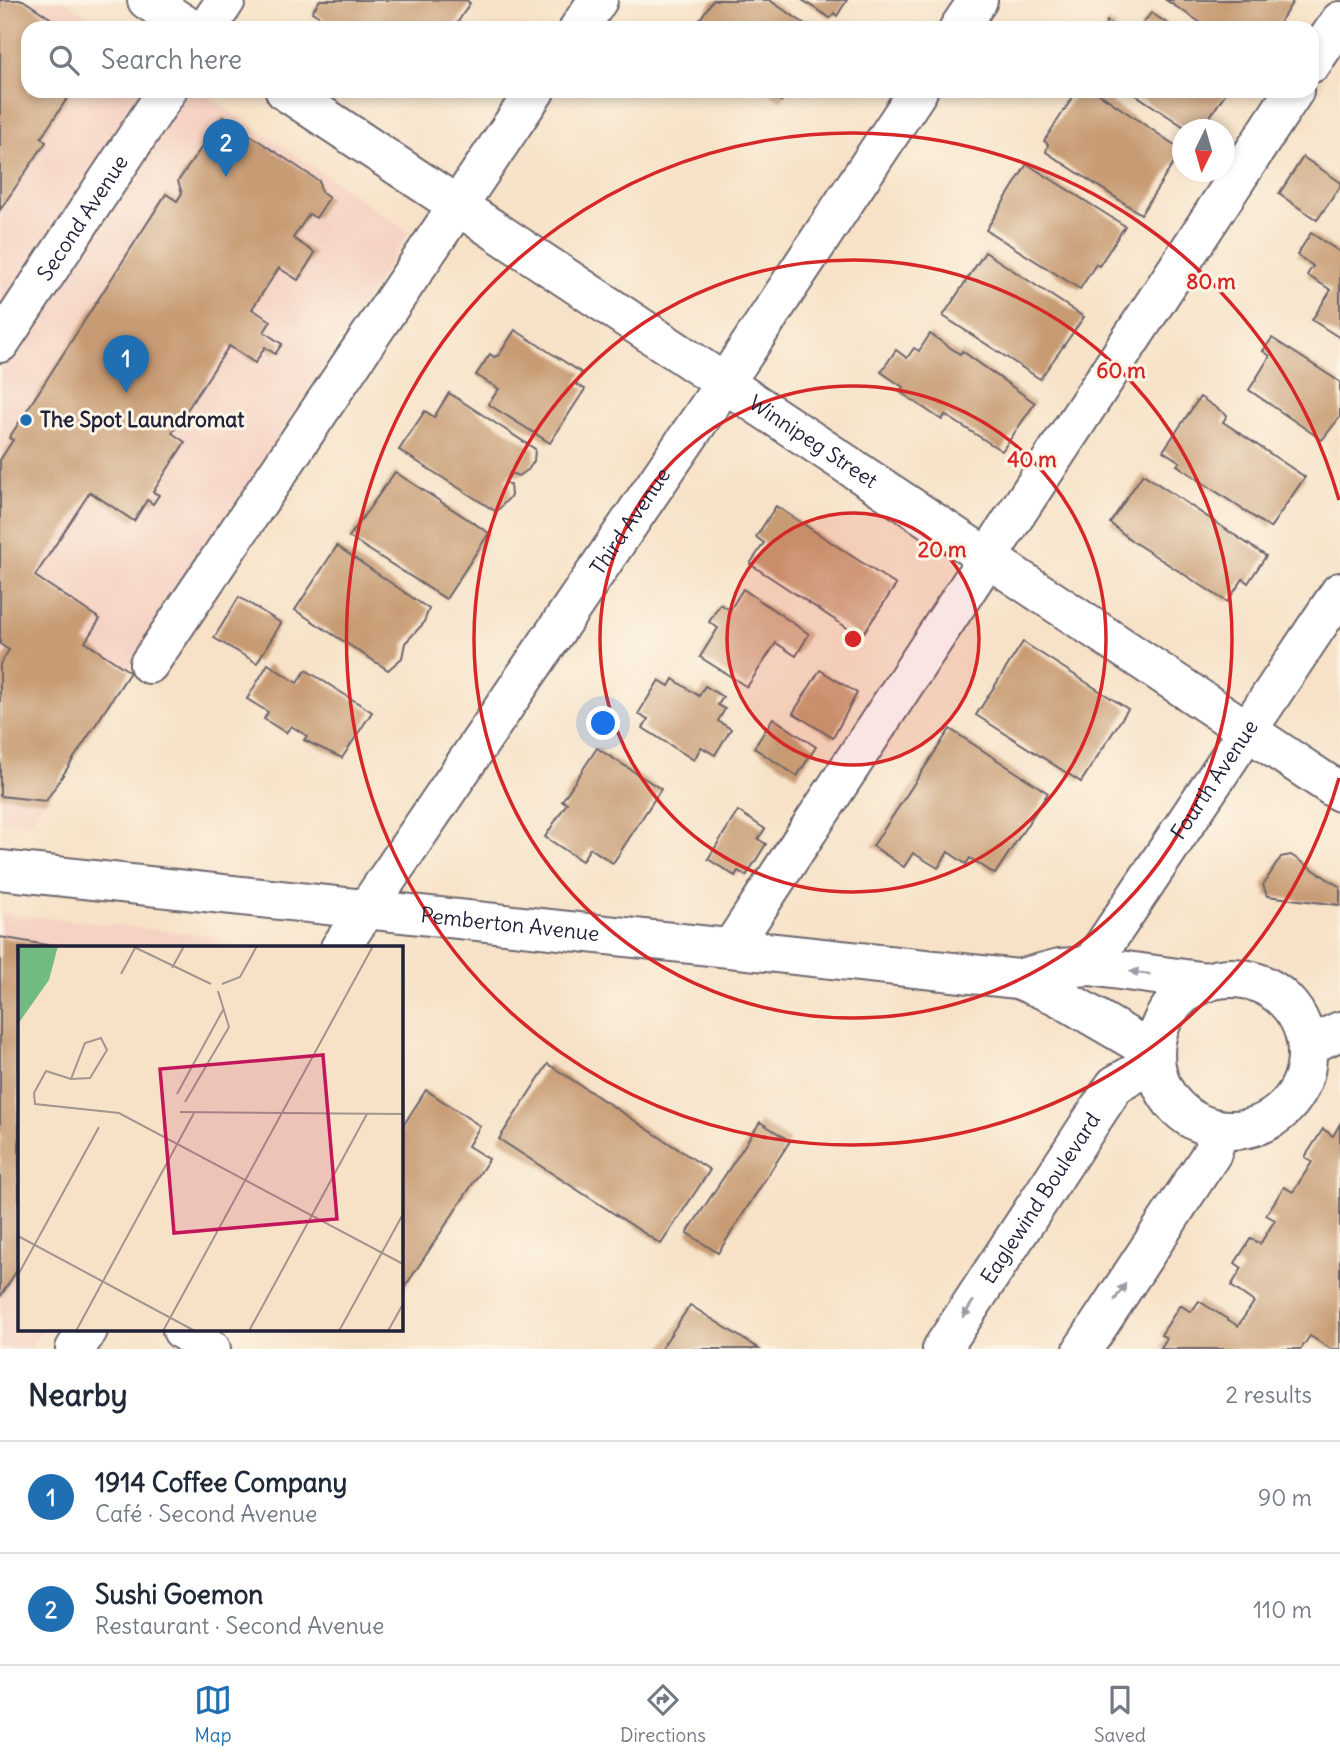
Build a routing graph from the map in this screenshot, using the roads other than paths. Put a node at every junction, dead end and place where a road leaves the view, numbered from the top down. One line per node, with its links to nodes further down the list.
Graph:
1 (147, 0): 5 (street)
2 (226, 0): 6 (street)
3 (598, 0): 7 (street)
4 (978, 0): 8 (street)
5 (179, 21)
6 (212, 21)
7 (584, 21)
8 (964, 21)
9 (1340, 21): 10 (street)
10 (1319, 52)
11 (162, 98): 17 (street, Second Avenue)
12 (296, 98): 16 (street, Winnipeg Street)
13 (530, 98): 16 (street)
14 (913, 98): 18 (street, Third Avenue)
15 (1289, 98): 19 (street)
16 (457, 202): 18 (street, Winnipeg Street); 21 (street)
17 (0, 343)
18 (724, 384): 19 (street, Winnipeg Street); 25 (street, Third Avenue)
19 (985, 558): 22 (street, Winnipeg Street); 27 (street)
20 (1340, 592): 22 (street, Fourth Avenue)
21 (149, 664)
22 (1247, 733): 23 (street, Winnipeg Street); 28 (street, Fourth Avenue)
23 (1340, 792)
24 (0, 870): 25 (street, Pemberton Avenue)
25 (367, 907): 26 (street, Third Avenue); 27 (street, Pemberton Avenue)
26 (341, 946)
27 (731, 948): 29 (street, Pemberton Avenue)
28 (1090, 966): 29 (street, Pemberton Avenue); 30 (street, Pemberton Avenue, one-way to 28)
29 (1018, 979): 32 (street, Pemberton Avenue)
30 (1208, 982): 31 (street); 32 (street)
31 (1324, 1039): 33 (street)
32 (1154, 1057): 33 (street); 38 (street, Eaglewind Boulevard, one-way to 38)
33 (1219, 1130): 39 (street, one-way to 33)
34 (87, 1332): 36 (street)
35 (185, 1332): 37 (street)
36 (75, 1349)
37 (211, 1349)
38 (942, 1349)
39 (1083, 1349)

